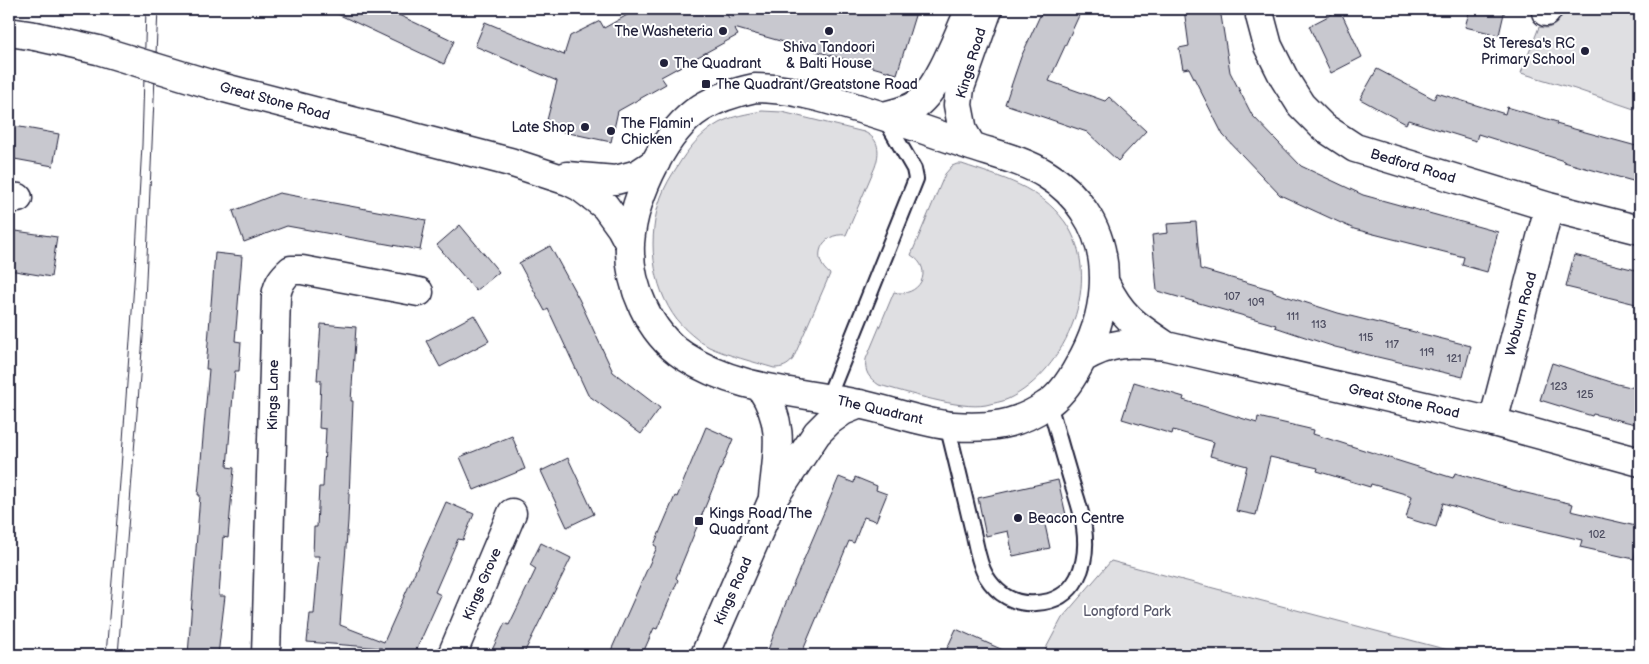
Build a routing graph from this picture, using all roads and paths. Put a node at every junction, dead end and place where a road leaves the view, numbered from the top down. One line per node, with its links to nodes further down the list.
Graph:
1 (970, 9): 5 (street, Kings Road)
2 (988, 9): 6 (street, Kings Road)
3 (1260, 9): 9 (street, Bedford Road)
4 (22, 34): 8 (street, Great Stone Road, bridge)
5 (884, 116): 6 (street, The Quadrant); 7 (street, The Quadrant); 17 (lane)
6 (971, 146): 12 (street, The Quadrant)
7 (656, 162): 8 (street, Great Stone Road); 11 (street, The Quadrant)
8 (541, 172): 11 (street, Great Stone Road)
9 (1549, 207): 10 (street, Bedford Road); 20 (street, Woburn Road)
10 (1640, 230)
11 (630, 245): 16 (street, The Quadrant)
12 (1105, 283): 14 (street, Great Stone Road); 15 (street, The Quadrant)
13 (420, 292): 25 (street, Kings Lane)
14 (1166, 346): 15 (street, Great Stone Road); 20 (street, Great Stone Road)
15 (1083, 358): 19 (street, The Quadrant)
16 (761, 388): 17 (street, The Quadrant); 23 (street, Kings Road)
17 (828, 398): 18 (street, The Quadrant)
18 (860, 404): 21 (street, The Quadrant); 23 (street, Kings Road)
19 (1049, 404): 21 (street, The Quadrant); 21 (lane)
20 (1493, 422): 22 (street, Great Stone Road)
21 (948, 425)
22 (1640, 462)
23 (773, 500): 27 (street, Kings Road)
24 (512, 513): 26 (street, Kings Grove)
25 (266, 655)
26 (452, 655)
27 (705, 655)

